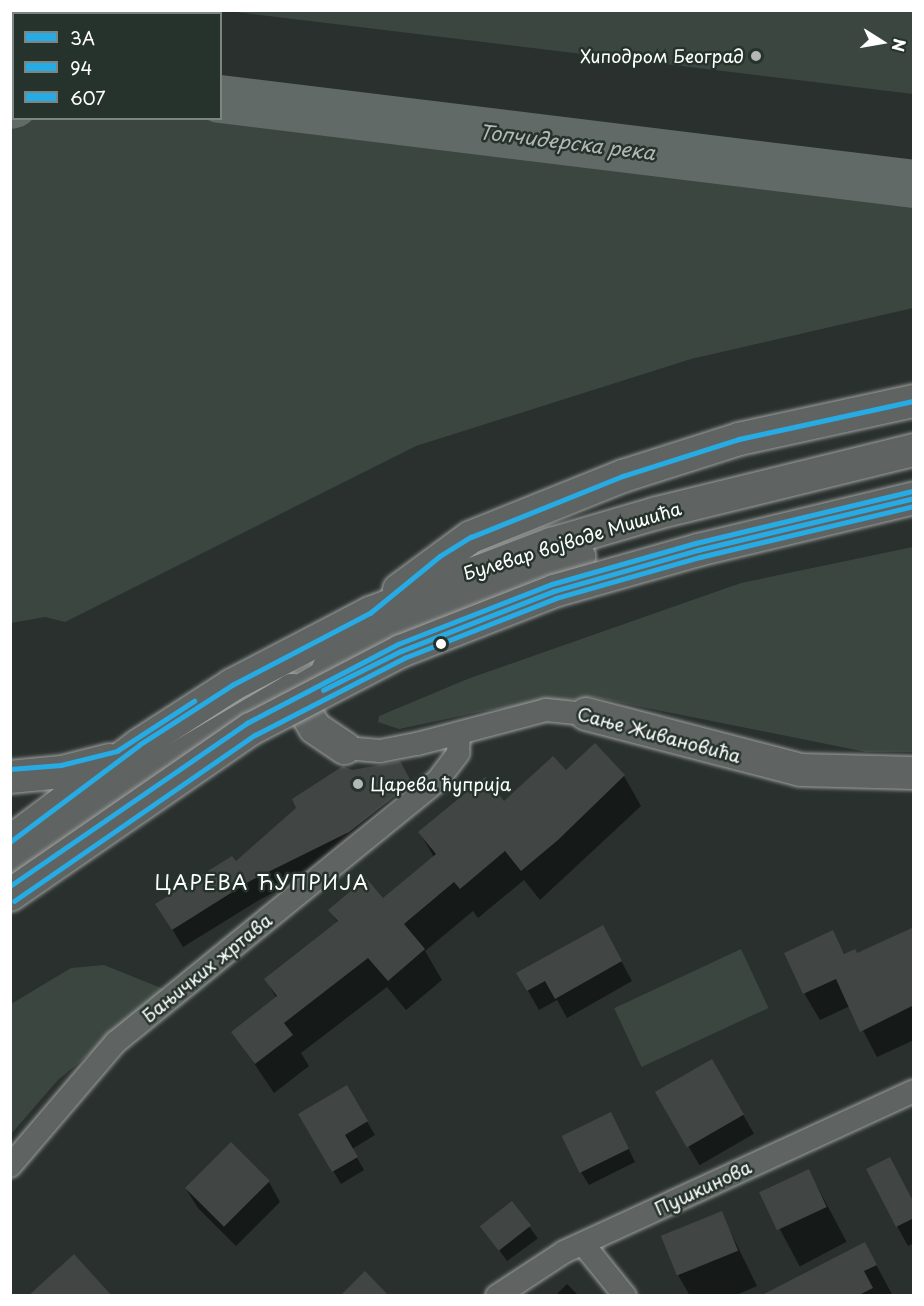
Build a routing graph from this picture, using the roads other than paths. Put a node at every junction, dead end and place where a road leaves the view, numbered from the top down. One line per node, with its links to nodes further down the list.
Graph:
1 (914, 401): 5 (main road)
2 (914, 450): 5 (main road, Булевар војводе Мишића)
3 (914, 467): 6 (main road)
4 (914, 498): 17 (main road, bridge)
5 (370, 614): 11 (main road, Булевар војводе Мишића)
6 (328, 669): 7 (street)
7 (292, 690): 10 (main road, Сање Живановића); 15 (main road)
8 (586, 714): 9 (street, Сање Живановића); 12 (main road, Сање Живановића)
9 (459, 733): 10 (street, Сање Живановића); 19 (street, Бањичких жртава)
10 (345, 748)
11 (120, 758): 13 (main road); 14 (main road, Булевар војводе Мишића)
12 (914, 773)
13 (10, 777)
14 (10, 842)
15 (47, 847): 16 (main road); 17 (main road)
16 (10, 867)
17 (10, 895)
18 (914, 1091): 20 (street, Пушкинова)
19 (10, 1166)
20 (583, 1244): 21 (street, Пушкинова); 22 (street)
21 (497, 1296)
22 (625, 1296)

